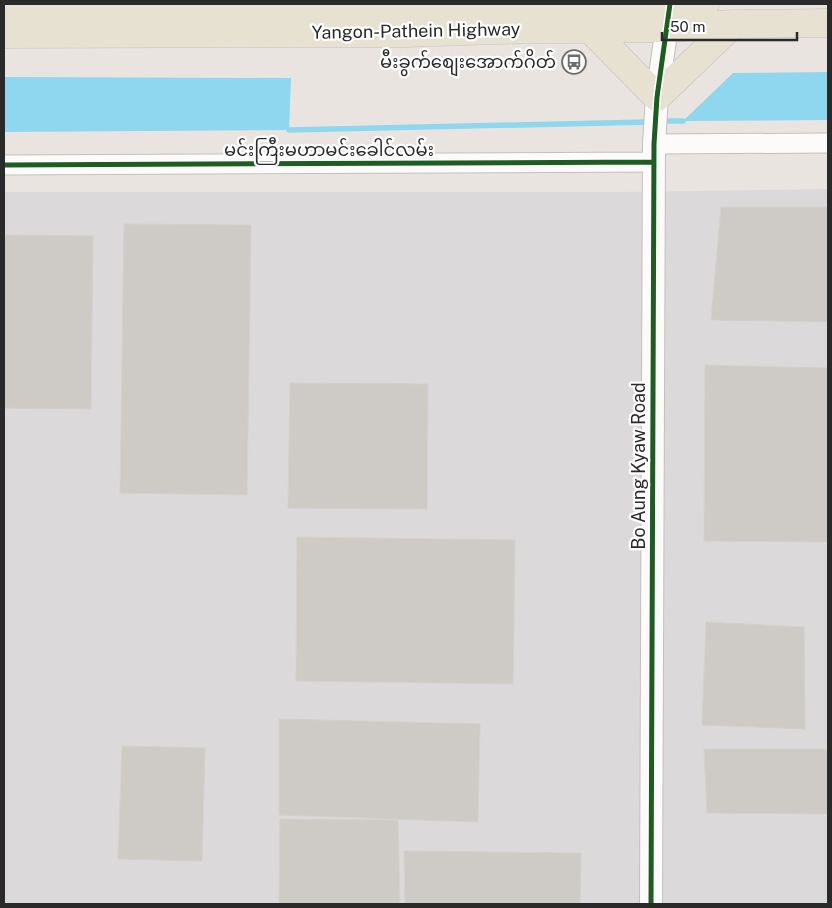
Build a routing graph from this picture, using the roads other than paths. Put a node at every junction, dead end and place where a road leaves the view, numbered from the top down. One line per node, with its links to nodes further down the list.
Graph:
1 (705, 4): 3 (main road, Yangon-Pathein Highway)
2 (4, 12): 4 (main road, Yangon-Pathein Highway)
3 (669, 12): 4 (main road, Yangon-Pathein Highway); 6 (main road, Yangon-Pathein Highway); 8 (street, Bo Aung Kyaw Road)
4 (600, 13): 7 (main road, Yangon-Pathein Highway); 8 (main road)
5 (828, 23): 6 (main road, Yangon-Pathein Highway)
6 (733, 24): 8 (main road)
7 (4, 34)
8 (657, 97): 10 (street, Bo Aung Kyaw Road)
9 (828, 143): 10 (street, မင်းကြီးမဟာမင်းခေါင်လမ်း)
10 (654, 153): 11 (street, မင်းကြီးမဟာမင်းခေါင်လမ်း); 12 (street, Bo Aung Kyaw Road)
11 (4, 165)
12 (651, 904)

